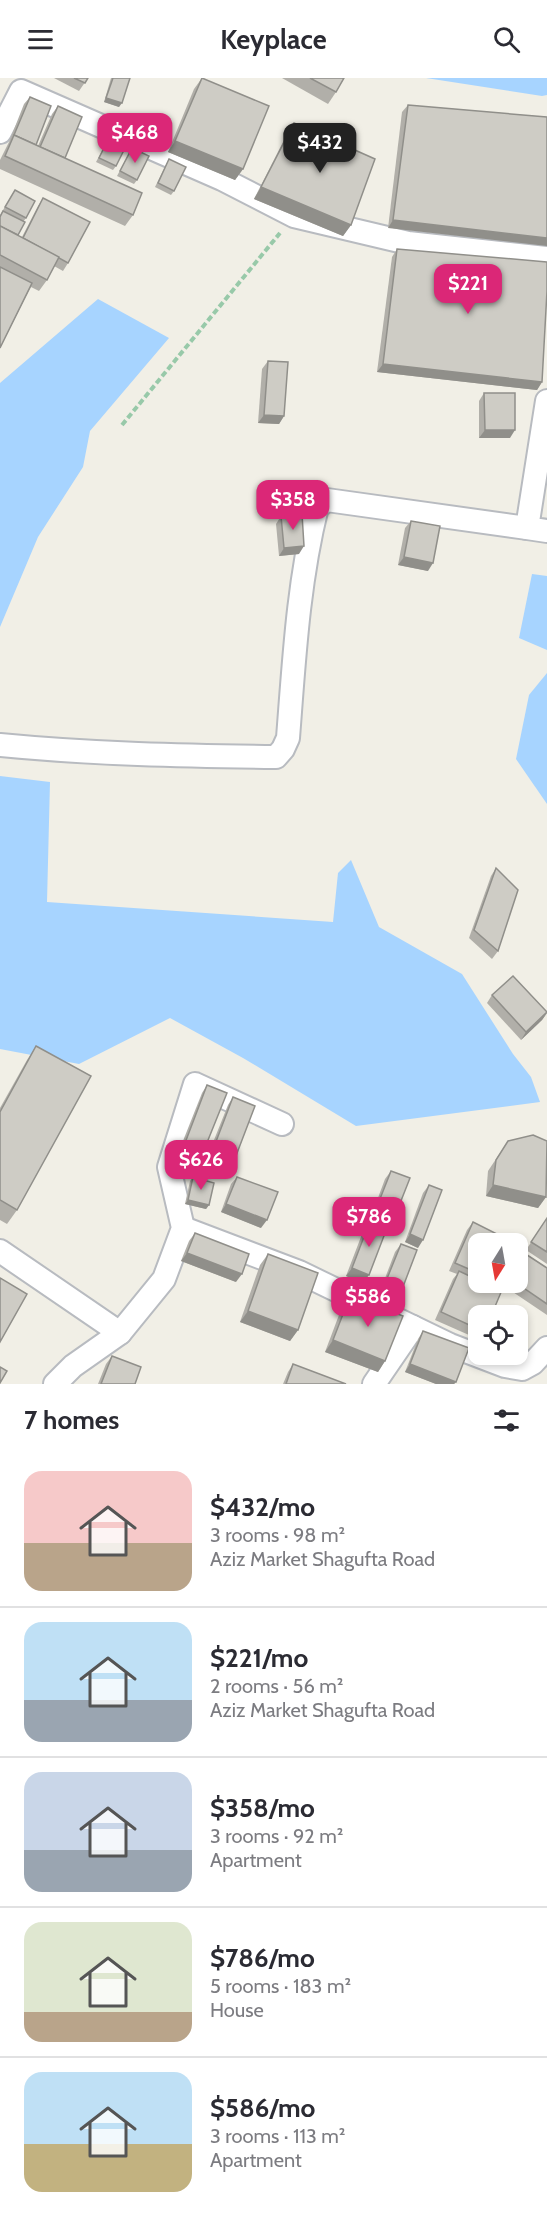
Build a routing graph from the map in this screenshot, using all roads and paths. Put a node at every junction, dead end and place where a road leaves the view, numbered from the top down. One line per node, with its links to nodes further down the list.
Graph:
1 (24, 85): 2 (street); 3 (street)
2 (1, 130)
3 (294, 216): 4 (street); 6 (path)
4 (547, 258)
5 (547, 402): 7 (street)
6 (122, 425)
7 (537, 530): 8 (street)
8 (0, 745)
9 (282, 1124): 10 (street)
10 (183, 1228): 12 (street); 13 (street)
11 (0, 1251): 13 (street)
12 (413, 1327): 14 (street); 16 (street)
13 (120, 1334): 15 (street)
14 (547, 1348)
15 (55, 1384)
16 (374, 1384)

